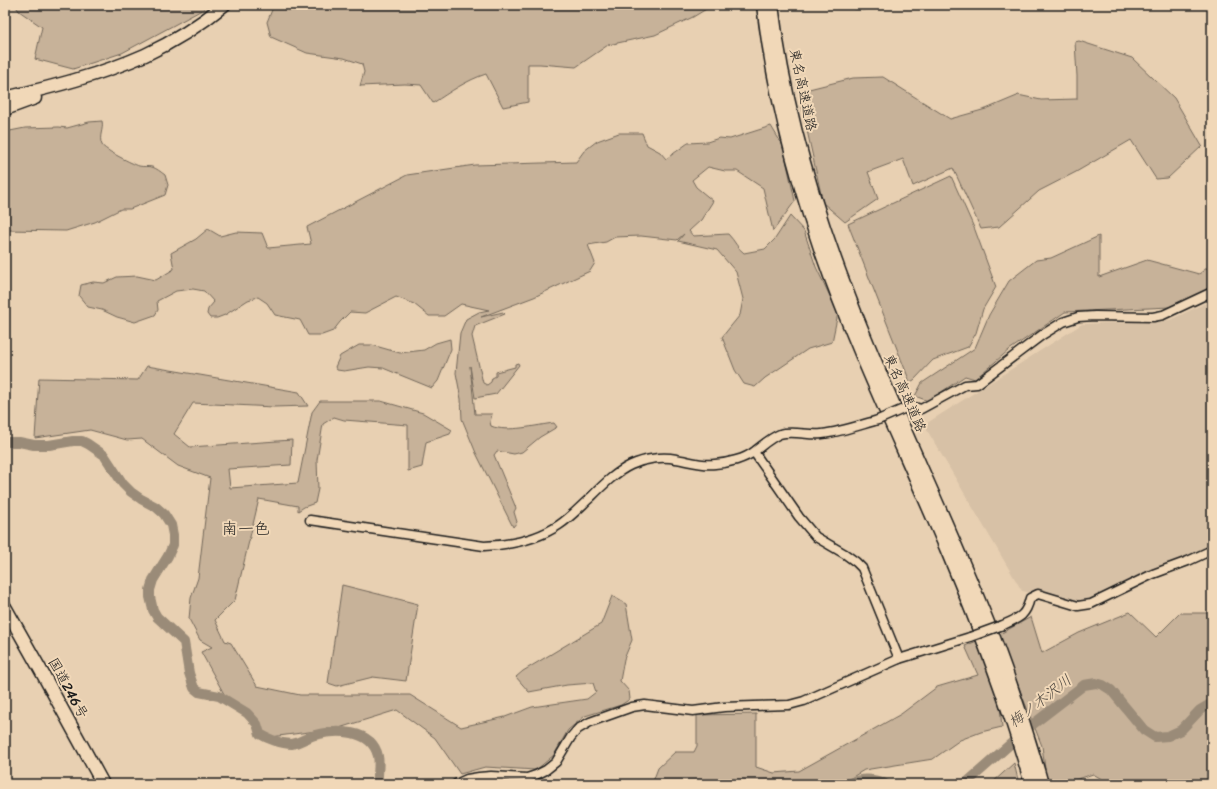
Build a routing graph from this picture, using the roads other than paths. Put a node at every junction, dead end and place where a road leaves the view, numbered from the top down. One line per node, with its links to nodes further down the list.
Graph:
1 (219, 5): 6 (highway)
2 (224, 5): 5 (highway)
3 (763, 5): 15 (highway, 東名高速道路)
4 (772, 5): 15 (highway, 東名高速道路)
5 (124, 64): 6 (highway); 7 (highway)
6 (6, 94)
7 (5, 109)
8 (1212, 292): 9 (street, bridge)
9 (754, 452): 10 (street); 14 (street)
10 (310, 520)
11 (1212, 550): 14 (street, bridge)
12 (5, 607): 18 (highway, 国道246号)
13 (5, 623): 17 (highway, 国道246号)
14 (899, 659): 19 (street)
15 (1005, 683): 16 (highway, 東名高速道路)
16 (1035, 781)
17 (94, 784)
18 (103, 784)
19 (456, 784)

